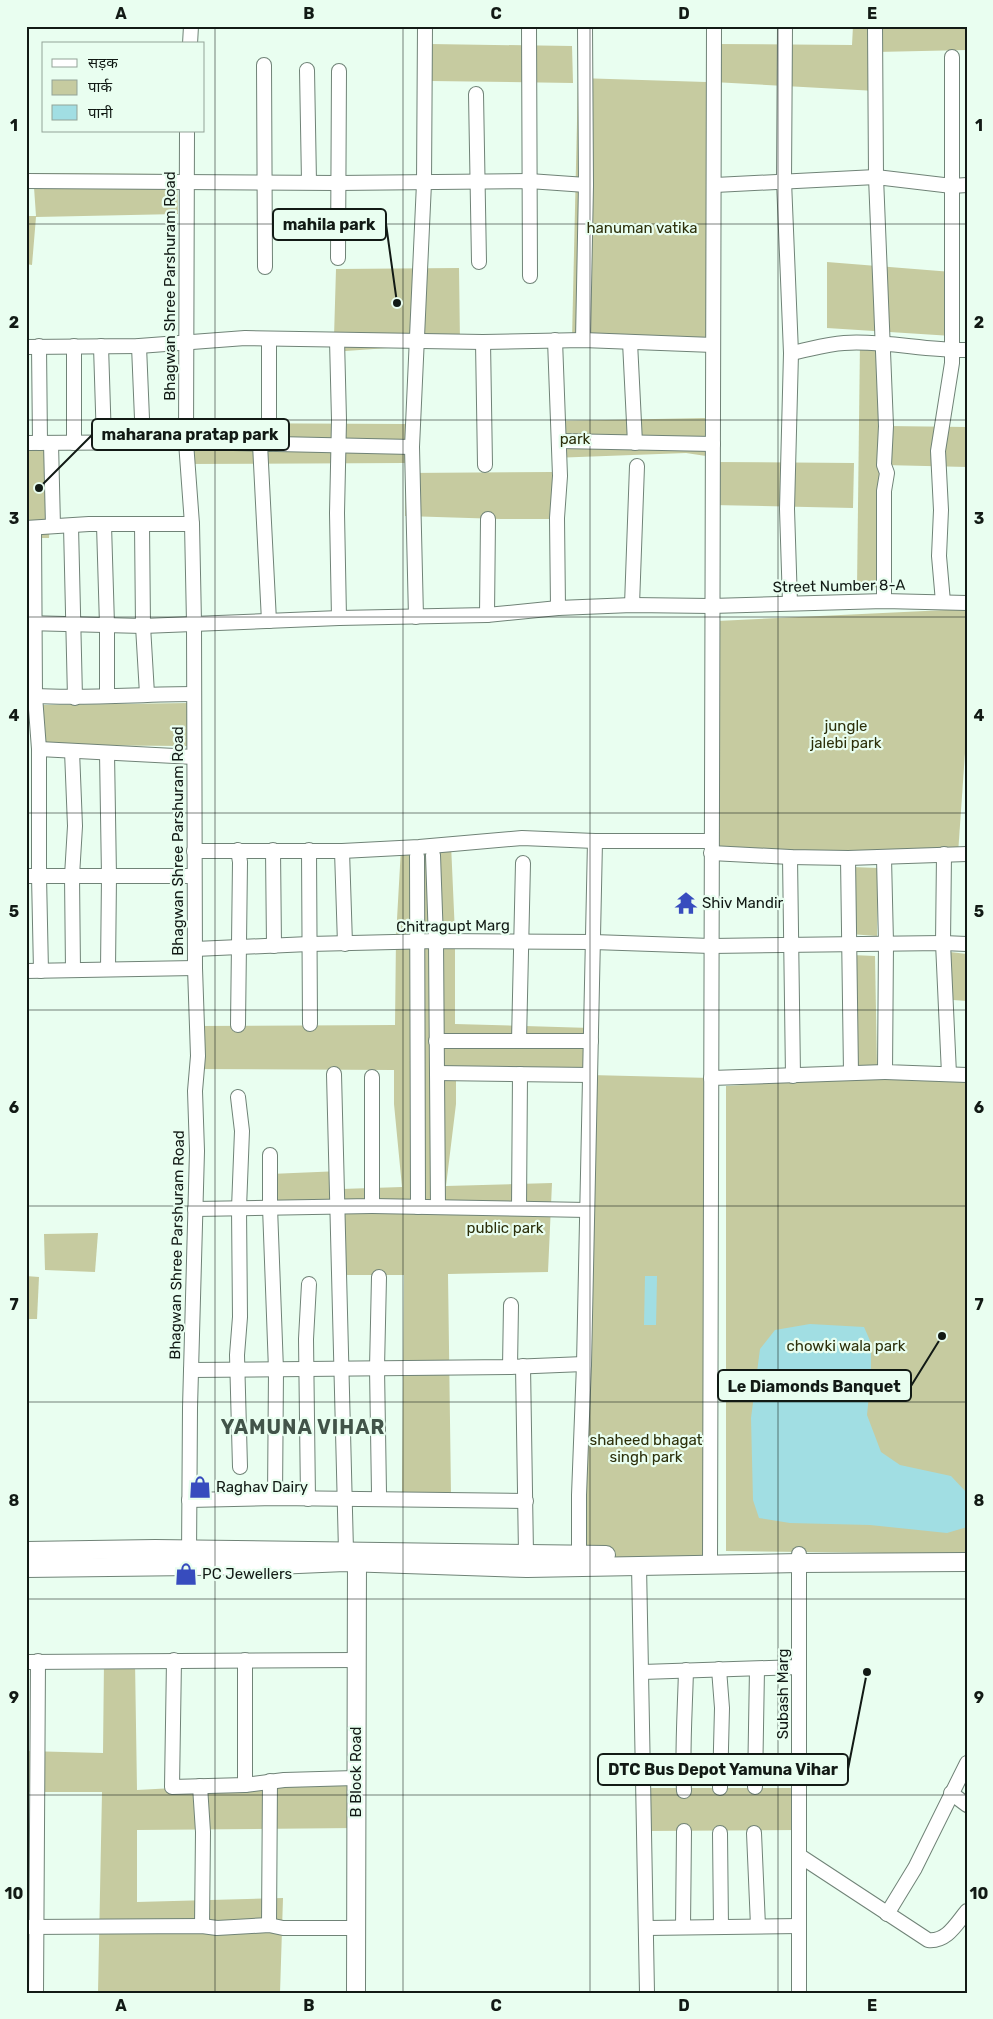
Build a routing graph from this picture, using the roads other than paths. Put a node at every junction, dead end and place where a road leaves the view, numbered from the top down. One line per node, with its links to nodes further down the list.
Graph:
1 (191, 26): 8 (street)
2 (425, 26): 21 (street)
3 (529, 26): 23 (street)
4 (585, 26): 27 (street)
5 (714, 26): 25 (street)
6 (785, 26): 18 (street)
7 (875, 26): 15 (street)
8 (190, 42)
9 (952, 57): 28 (street)
10 (264, 65): 19 (street)
11 (307, 70): 20 (street)
12 (339, 71): 24 (street)
13 (476, 94): 22 (street)
14 (187, 132): 17 (street, Bhagwan Shree Parshuram Road)
15 (876, 176): 18 (street); 28 (street); 41 (street)
16 (26, 180): 17 (street)
17 (186, 181): 19 (street); 38 (street, Bhagwan Shree Parshuram Road)
18 (784, 181): 25 (street); 49 (street)
19 (266, 182): 20 (street); 31 (street)
20 (309, 182): 24 (street)
21 (424, 182): 22 (street); 24 (street); 37 (street)
22 (477, 182): 23 (street); 30 (street)
23 (529, 182): 27 (street); 32 (street)
24 (337, 183): 29 (street)
25 (714, 185): 42 (street)
26 (967, 185): 28 (street)
27 (586, 186): 36 (street)
28 (952, 186): 47 (street)
29 (338, 258)
30 (479, 262)
31 (265, 267)
32 (530, 276)
33 (269, 338): 34 (street); 38 (street); 57 (street)
34 (337, 340): 37 (street); 58 (street)
35 (555, 340): 36 (street); 39 (street); 50 (street)
36 (583, 340): 40 (street)
37 (417, 341): 39 (street); 60 (street)
38 (186, 342): 46 (street); 52 (street, Bhagwan Shree Parshuram Road)
39 (483, 342): 61 (street)
40 (630, 342): 42 (street); 56 (street)
41 (883, 343): 47 (street); 49 (street); 70 (street)
42 (713, 345): 59 (street)
43 (33, 346): 44 (street); 53 (street)
44 (74, 346): 45 (street); 54 (street)
45 (101, 346): 46 (street); 51 (street)
46 (139, 346): 55 (street)
47 (952, 350): 48 (street); 71 (street)
48 (967, 350)
49 (791, 353): 72 (street)
50 (560, 441): 56 (street); 76 (street)
51 (104, 442): 54 (street); 55 (street)
52 (186, 442): 55 (street); 57 (street); 64 (street, Bhagwan Shree Parshuram Road)
53 (39, 443): 54 (street); 67 (street)
54 (74, 443)
55 (144, 443)
56 (635, 443): 59 (street)
57 (265, 444): 58 (street); 80 (street)
58 (338, 444): 60 (street); 79 (street)
59 (713, 444): 75 (street)
60 (412, 447): 78 (street)
61 (485, 465)
62 (637, 466): 74 (street)
63 (488, 519): 77 (street)
64 (192, 524): 66 (street); 83 (street, Bhagwan Shree Parshuram Road)
65 (104, 525): 66 (street); 68 (street); 84 (street)
66 (142, 525): 85 (street)
67 (53, 526): 68 (street); 69 (street)
68 (71, 526): 82 (street)
69 (30, 528): 81 (street)
70 (884, 601): 71 (street, Street Number 8-A); 72 (street, Street Number 8-A)
71 (943, 602): 73 (street, Street Number 8-A)
72 (790, 603): 75 (street, Street Number 8-A)
73 (967, 603)
74 (632, 605): 75 (street, Street Number 8-A); 76 (street, Street Number 8-A)
75 (712, 606): 96 (street)
76 (558, 608): 77 (street, Street Number 8-A)
77 (487, 615): 78 (street, Street Number 8-A)
78 (416, 617): 79 (street, Street Number 8-A)
79 (339, 618): 80 (street, Street Number 8-A)
80 (269, 621): 83 (street, Street Number 8-A)
81 (30, 623): 82 (street, Street Number 8-A); 88 (street)
82 (72, 624): 84 (street, Street Number 8-A); 90 (street)
83 (194, 624): 85 (street, Street Number 8-A); 87 (street, Bhagwan Shree Parshuram Road)
84 (107, 625): 85 (street, Street Number 8-A); 89 (street)
85 (143, 626): 86 (street)
86 (147, 694): 87 (street); 89 (street)
87 (194, 694): 94 (street, Bhagwan Shree Parshuram Road)
88 (36, 696): 90 (street); 91 (street)
89 (107, 696): 90 (street)
90 (75, 698)
91 (40, 749): 92 (street); 110 (street)
92 (72, 751): 93 (street); 111 (street)
93 (107, 753): 94 (street); 112 (street)
94 (194, 757): 100 (street, Bhagwan Shree Parshuram Road)
95 (595, 841): 96 (street); 101 (street); 117 (street)
96 (711, 847): 106 (street); 125 (street)
97 (238, 850): 98 (street); 100 (street); 127 (street)
98 (273, 850): 99 (street); 124 (street)
99 (309, 850): 101 (street); 120 (street)
100 (194, 851): 113 (street, Bhagwan Shree Parshuram Road)
101 (342, 851): 121 (street)
102 (944, 854): 103 (street); 108 (street); 119 (street)
103 (967, 854)
104 (433, 855): 114 (street)
105 (417, 856): 116 (street)
106 (790, 857): 107 (street); 126 (street)
107 (848, 858): 108 (street); 122 (street)
108 (884, 858): 118 (street)
109 (523, 862): 115 (street)
110 (32, 876): 111 (street); 133 (street)
111 (72, 876): 112 (street); 131 (street)
112 (109, 876): 113 (street); 130 (street)
113 (194, 876): 128 (street, Bhagwan Shree Parshuram Road)
114 (436, 941): 115 (street, Chitragupt Marg); 116 (street, Chitragupt Marg); 136 (street)
115 (522, 941): 117 (street, Chitragupt Marg); 137 (street)
116 (418, 942): 121 (street, Chitragupt Marg); 155 (street)
117 (593, 942): 125 (street, Chitragupt Marg); 138 (street)
118 (886, 943): 119 (street, Chitragupt Marg); 122 (street, Chitragupt Marg); 139 (street)
119 (943, 943): 123 (street, Chitragupt Marg); 144 (street)
120 (309, 944): 121 (street, Chitragupt Marg); 124 (street, Chitragupt Marg); 134 (street)
121 (345, 944)
122 (848, 944): 126 (street, Chitragupt Marg); 141 (street)
123 (967, 944)
124 (274, 946): 127 (street, Chitragupt Marg)
125 (711, 946): 126 (street, Chitragupt Marg); 149 (street)
126 (790, 946): 147 (street)
127 (240, 948): 128 (street, Chitragupt Marg); 135 (street)
128 (195, 949): 129 (street, Bhagwan Shree Parshuram Road)
129 (195, 968): 130 (street); 159 (street, Bhagwan Shree Parshuram Road)
130 (108, 969): 131 (street)
131 (73, 970): 133 (street)
132 (26, 971): 133 (street)
133 (41, 971)
134 (310, 1024)
135 (238, 1025)
136 (436, 1041): 137 (street); 140 (street)
137 (520, 1041): 138 (street)
138 (591, 1041): 145 (street)
139 (885, 1072): 141 (street); 144 (street)
140 (437, 1073): 143 (street); 156 (street)
141 (851, 1073): 147 (street)
142 (334, 1074): 154 (street)
143 (520, 1074): 145 (street); 158 (street)
144 (949, 1074): 146 (street)
145 (590, 1075): 160 (street)
146 (967, 1075)
147 (793, 1076): 149 (street)
148 (372, 1077): 152 (street)
149 (711, 1078): 186 (street)
150 (238, 1097): 157 (street)
151 (270, 1155): 153 (street)
152 (372, 1206): 154 (street); 155 (street)
153 (270, 1207): 154 (street); 157 (street); 171 (street)
154 (339, 1207): 166 (street)
155 (418, 1207): 156 (street)
156 (438, 1207): 158 (street)
157 (239, 1208): 159 (street); 170 (street)
158 (518, 1208): 160 (street)
159 (195, 1209): 169 (street, Bhagwan Shree Parshuram Road)
160 (587, 1210): 164 (street)
161 (379, 1277): 167 (street)
162 (309, 1284): 168 (street)
163 (511, 1305): 165 (street)
164 (584, 1364): 165 (street); 185 (street)
165 (517, 1367): 167 (street); 178 (street)
166 (342, 1368): 167 (street); 168 (street); 177 (street)
167 (377, 1368): 173 (street)
168 (308, 1369): 171 (street); 175 (street)
169 (190, 1370): 170 (street); 176 (street, Bhagwan Shree Parshuram Road)
170 (239, 1370): 171 (street); 172 (street)
171 (276, 1370): 174 (street)
172 (240, 1467)
173 (379, 1493)
174 (275, 1498): 175 (street); 176 (street)
175 (308, 1499): 177 (street)
176 (189, 1500): 182 (street, Bhagwan Shree Parshuram Road)
177 (345, 1500): 178 (street); 180 (street)
178 (526, 1501): 179 (street)
179 (526, 1554): 180 (street); 185 (street)
180 (353, 1555): 182 (street); 185 (street); 191 (street, B Block Road)
181 (967, 1555): 183 (street)
182 (189, 1558): 184 (street)
183 (799, 1558): 186 (street); 187 (street); 193 (street, Subash Marg)
184 (32, 1559)
185 (579, 1561): 186 (street); 188 (street)
186 (710, 1561): 188 (street)
187 (967, 1562)
188 (639, 1565): 197 (street)
189 (174, 1660): 190 (street); 192 (street); 203 (street)
190 (245, 1660): 191 (street); 202 (street)
191 (356, 1660): 199 (street, B Block Road)
192 (32, 1661): 201 (street)
193 (799, 1667): 195 (street); 212 (street, Subash Marg)
194 (719, 1669): 195 (street); 196 (street); 205 (street)
195 (757, 1669): 204 (street)
196 (686, 1670): 197 (street); 206 (street)
197 (642, 1672): 223 (street)
198 (967, 1762): 207 (street)
199 (356, 1778): 200 (street); 222 (street, B Block Road)
200 (270, 1782): 202 (street); 215 (street)
201 (32, 1784): 219 (street)
202 (245, 1785): 203 (street)
203 (200, 1786): 216 (street)
204 (756, 1787)
205 (720, 1788)
206 (684, 1791)
207 (951, 1793): 208 (street); 214 (street)
208 (967, 1805)
209 (684, 1831): 220 (street)
210 (720, 1832): 221 (street)
211 (754, 1833): 217 (street)
212 (800, 1856): 214 (street); 218 (street, Subash Marg)
213 (967, 1910): 214 (street)
214 (887, 1914)
215 (269, 1925): 216 (street); 222 (street)
216 (202, 1926): 219 (street)
217 (758, 1926): 218 (street); 221 (street)
218 (799, 1926): 227 (street, Subash Marg)
219 (31, 1927): 224 (street)
220 (683, 1927): 221 (street); 223 (street)
221 (721, 1927)
222 (355, 1928): 225 (street, B Block Road)
223 (646, 1928): 226 (street)
224 (36, 1993)
225 (356, 1993)
226 (647, 1993)
227 (799, 1993)

